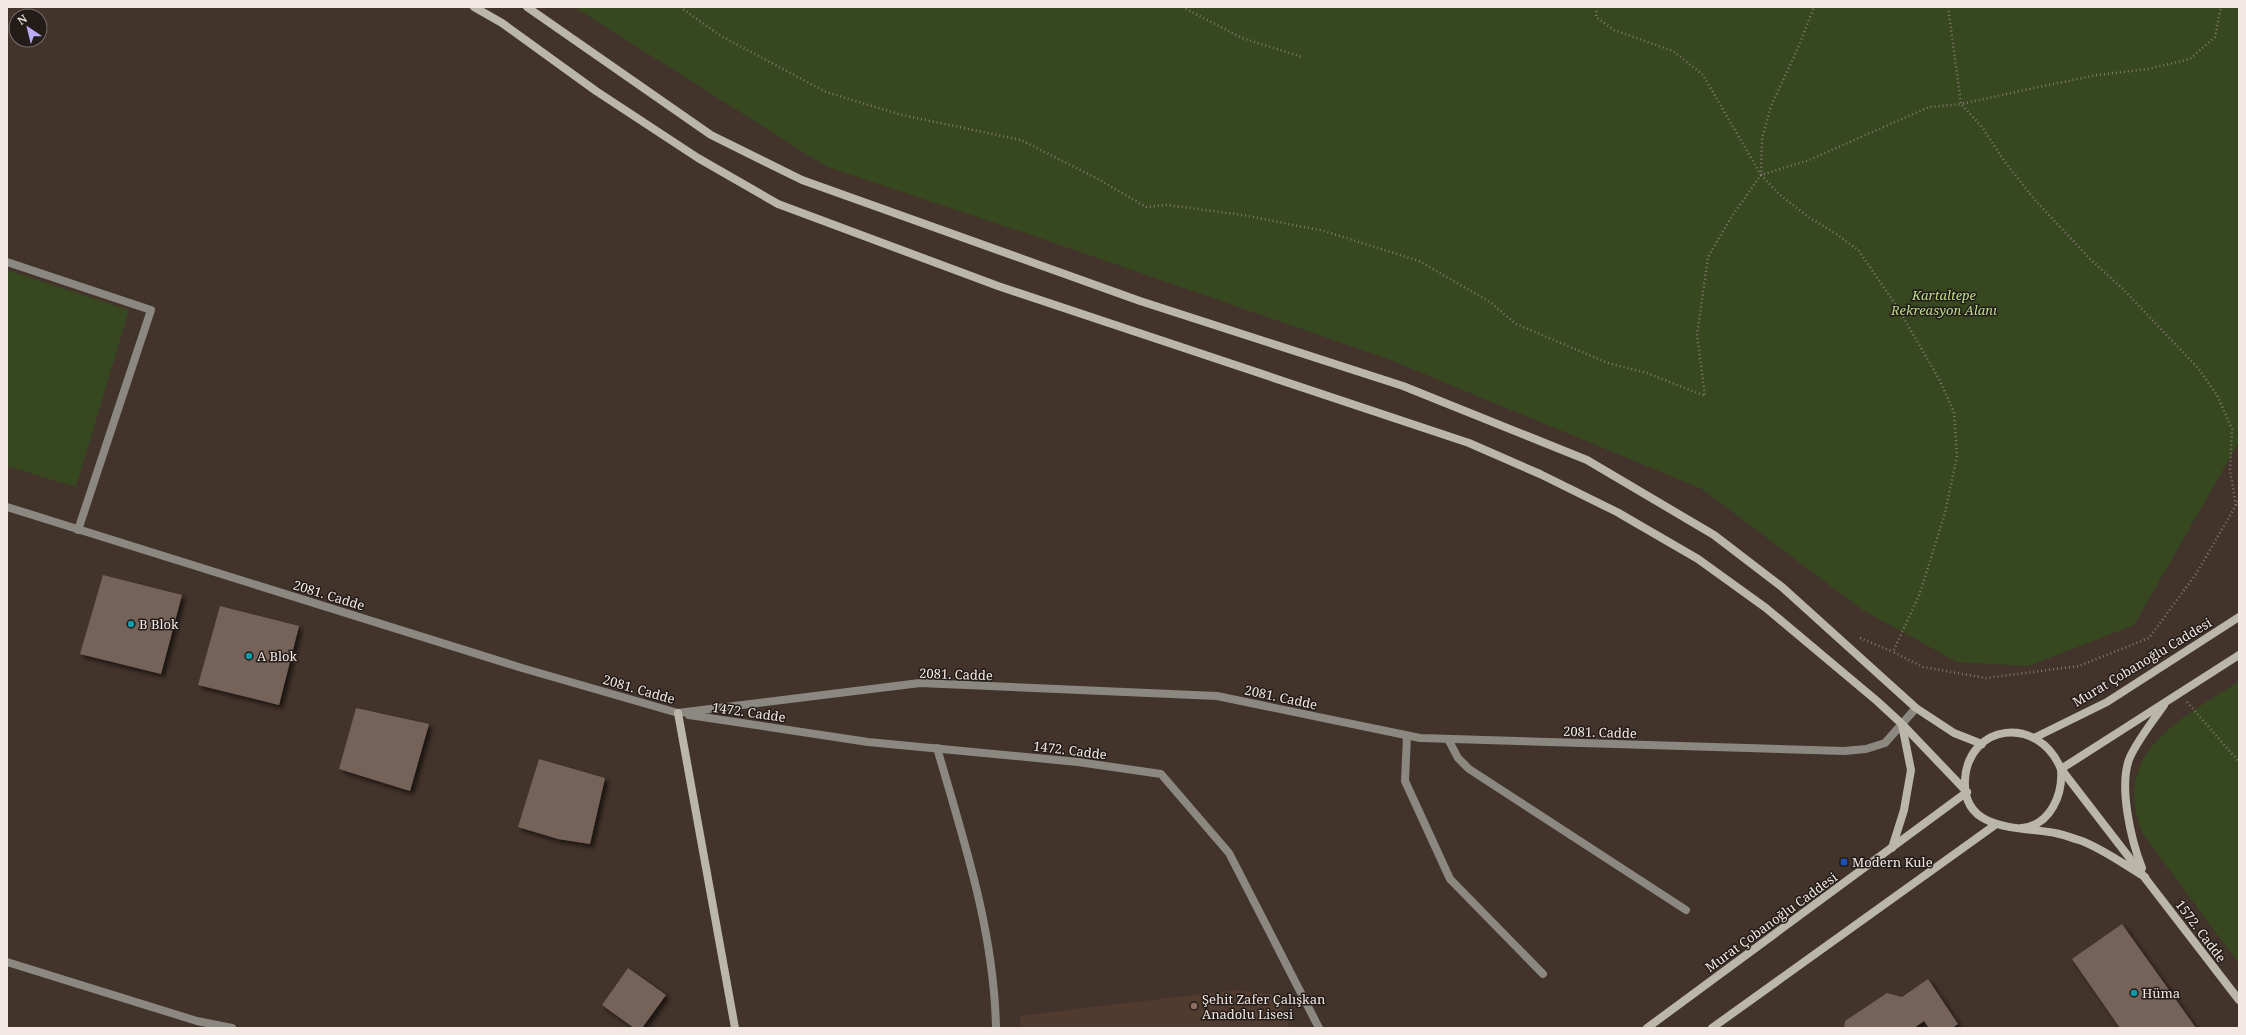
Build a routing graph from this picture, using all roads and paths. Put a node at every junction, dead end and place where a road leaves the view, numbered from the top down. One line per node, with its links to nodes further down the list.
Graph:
1 (474, 7): 23 (main road)
2 (527, 7): 21 (main road)
3 (680, 7): 11 (path)
4 (1182, 7): 9 (path)
5 (1597, 7): 11 (path)
6 (1814, 7): 11 (path)
7 (1948, 7): 10 (path)
8 (2221, 7): 10 (path)
9 (1302, 57)
10 (1961, 104): 11 (path); 14 (path)
11 (1761, 175): 14 (path)
12 (7, 262): 16 (street)
13 (2239, 500): 14 (path)
14 (2236, 506)
15 (7, 507): 16 (street, 2081. Cadde)
16 (78, 530): 22 (street, 2081. Cadde)
17 (2239, 617): 25 (main road, Murat Çobanoğlu Caddesi)
18 (2239, 655): 19 (main road)
19 (2180, 693): 20 (main road); 29 (path)
20 (2167, 701): 30 (main road); 35 (main road)
21 (1916, 708): 23 (street, 2081. Cadde); 27 (main road)
22 (678, 713): 24 (street, 2081. Cadde); 28 (street, 1472. Cadde); 41 (main road)
23 (1902, 724): 26 (street, 2081. Cadde); 31 (main road); 34 (main road)
24 (1407, 736): 26 (street, 2081. Cadde); 38 (street)
25 (2036, 737): 27 (main road); 30 (main road)
26 (1448, 739): 36 (street)
27 (1982, 744): 31 (main road)
28 (937, 748): 42 (street); 43 (street, 1472. Cadde)
29 (2239, 762)
30 (2060, 768): 33 (main road); 35 (main road, 1572. Cadde)
31 (1967, 792): 32 (main road); 34 (main road, Murat Çobanoğlu Caddesi)
32 (1995, 825): 33 (main road); 45 (main road)
33 (2010, 829): 35 (main road)
34 (1892, 848): 44 (main road, Murat Çobanoğlu Caddesi)
35 (2145, 877): 39 (main road, 1572. Cadde)
36 (1686, 910)
37 (7, 962): 40 (street)
38 (1543, 974)
39 (2239, 1000)
40 (232, 1028)
41 (735, 1028)
42 (996, 1028)
43 (1319, 1028)
44 (1646, 1028)
45 (1712, 1028)

